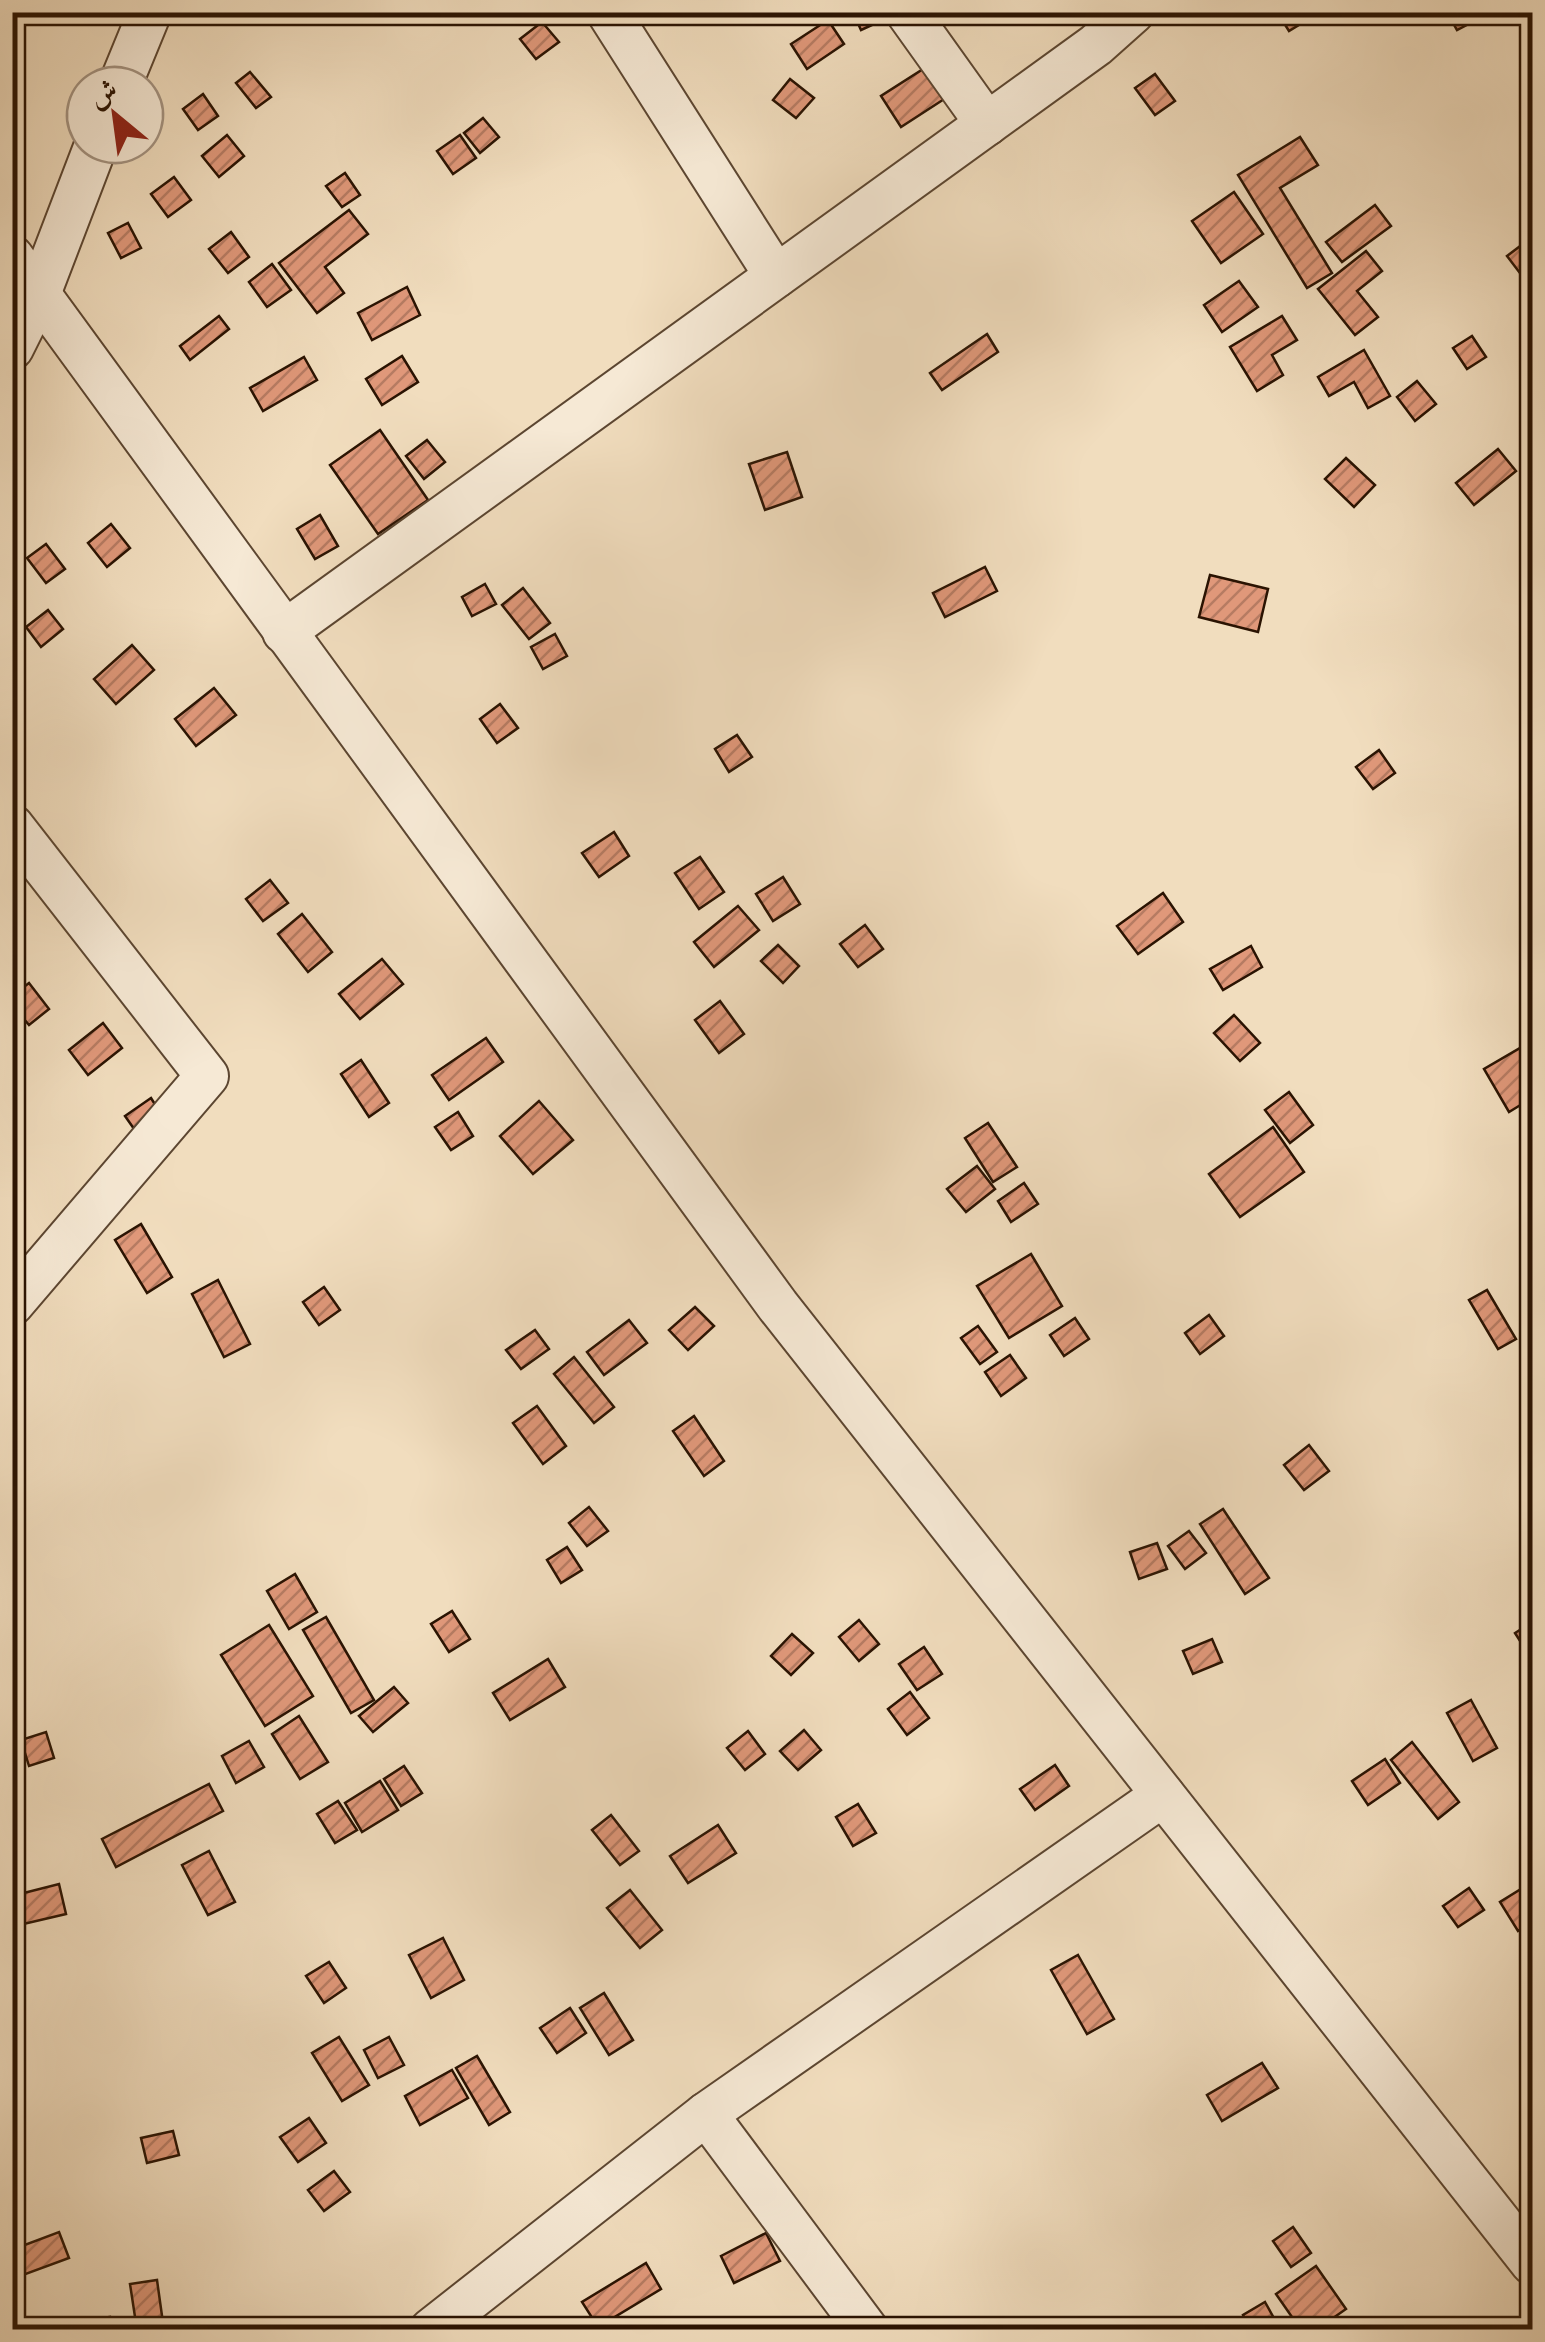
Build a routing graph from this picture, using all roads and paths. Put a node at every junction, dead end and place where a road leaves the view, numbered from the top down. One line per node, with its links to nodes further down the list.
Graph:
1 (150, 12): 5 (street)
2 (608, 12): 9 (street)
3 (907, 12): 6 (street)
4 (1134, 12): 6 (street)
5 (128, 65)
6 (987, 124): 9 (street)
7 (88, 165): 10 (street)
8 (12, 257): 10 (street)
9 (776, 276): 12 (street)
10 (40, 294): 11 (street); 12 (street)
11 (12, 348)
12 (284, 632): 15 (street)
13 (12, 826): 14 (street)
14 (12, 1304)
15 (1163, 1795): 16 (street); 17 (street)
16 (706, 2114): 18 (street); 19 (street)
17 (1532, 2263)
18 (432, 2330)
19 (867, 2330)

